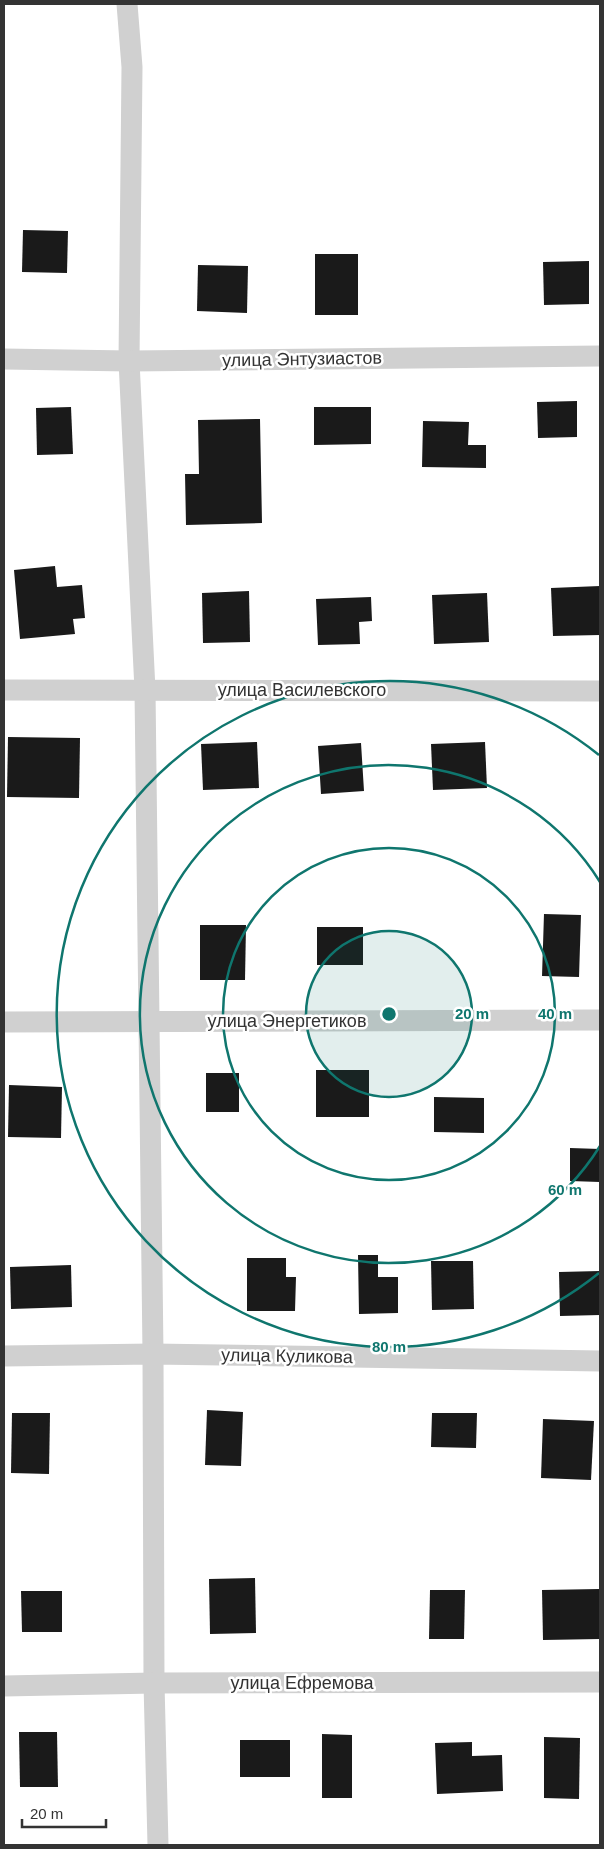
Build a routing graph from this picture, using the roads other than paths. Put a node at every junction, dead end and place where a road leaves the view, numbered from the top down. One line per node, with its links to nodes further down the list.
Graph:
1 (127, 4): 4 (street)
2 (600, 356): 4 (street, улица Энтузиастов)
3 (4, 359): 4 (street, улица Энтузиастов)
4 (128, 360): 6 (street)
5 (4, 690): 6 (street, улица Василевского)
6 (145, 690): 7 (street, улица Василевского); 10 (street)
7 (600, 691)
8 (600, 1020): 10 (street, улица Энергетиков)
9 (4, 1022): 10 (street, улица Энергетиков)
10 (149, 1022): 11 (street)
11 (153, 1354): 12 (street, улица Куликова); 13 (street, улица Куликова); 15 (street)
12 (4, 1356)
13 (600, 1361)
14 (600, 1682): 15 (street, улица Ефремова)
15 (154, 1683): 16 (street, улица Ефремова); 17 (street)
16 (4, 1686)
17 (158, 1845)

